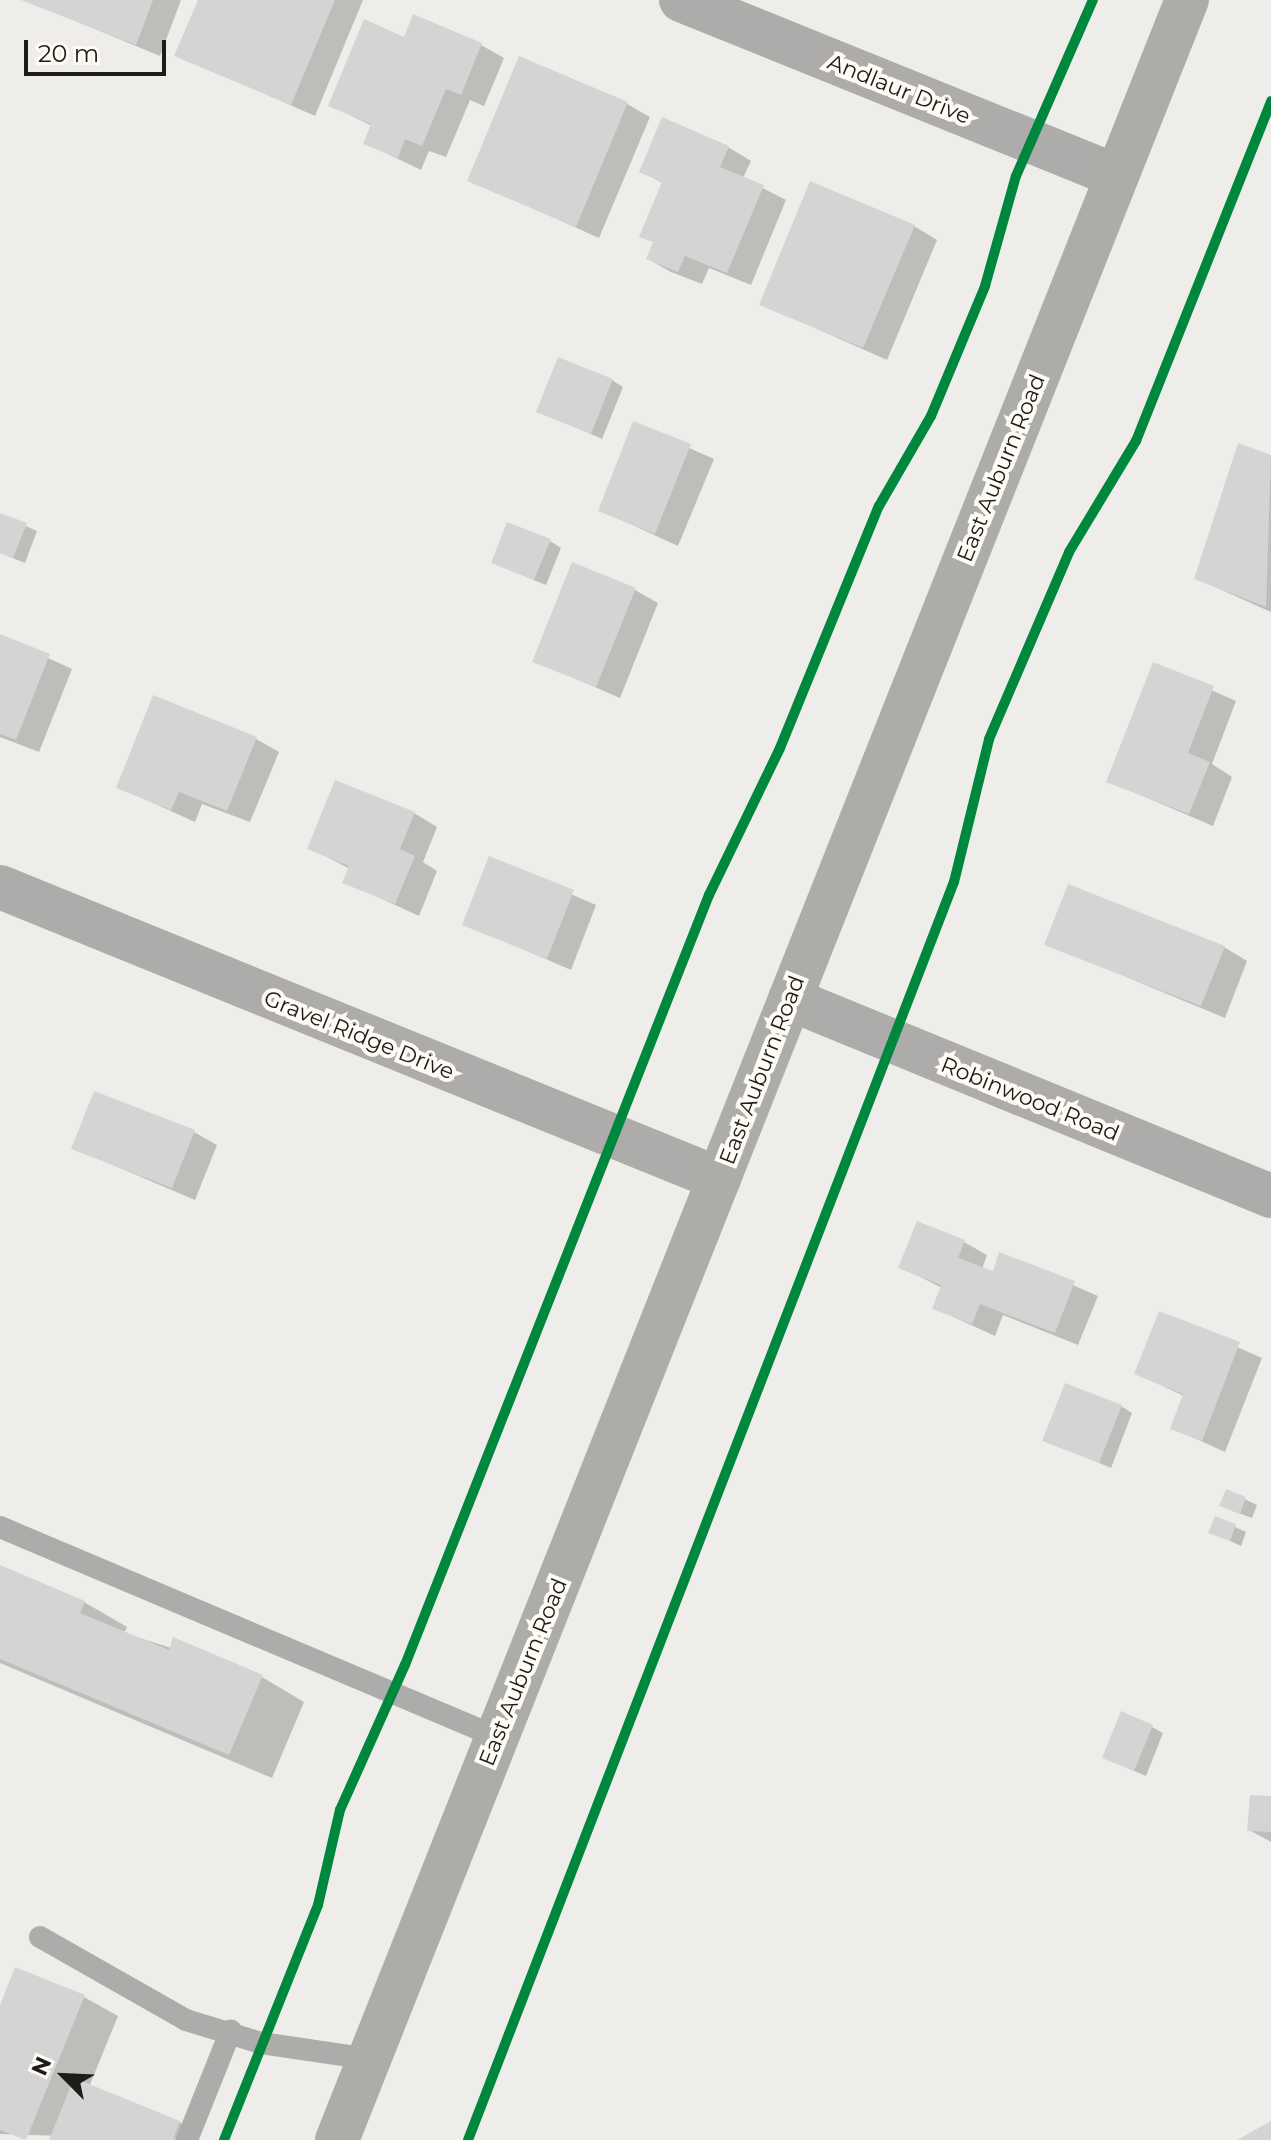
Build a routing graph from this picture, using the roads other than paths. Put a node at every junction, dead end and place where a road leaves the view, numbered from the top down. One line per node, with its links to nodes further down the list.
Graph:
1 (681, 0): 3 (street, Andlaur Drive)
2 (1187, 0): 3 (main road, East Auburn Road)
3 (1117, 176): 5 (main road, East Auburn Road)
4 (0, 887): 6 (street, Gravel Ridge Drive)
5 (790, 999): 6 (main road, East Auburn Road); 7 (street, Robinwood Road)
6 (719, 1179): 9 (main road, East Auburn Road)
7 (1271, 1196)
8 (0, 1527): 9 (lane)
9 (497, 1737): 12 (main road, East Auburn Road)
10 (40, 1937): 11 (lane)
11 (231, 2030): 12 (lane); 13 (lane)
12 (369, 2059): 14 (main road, East Auburn Road)
13 (187, 2140)
14 (337, 2140)

